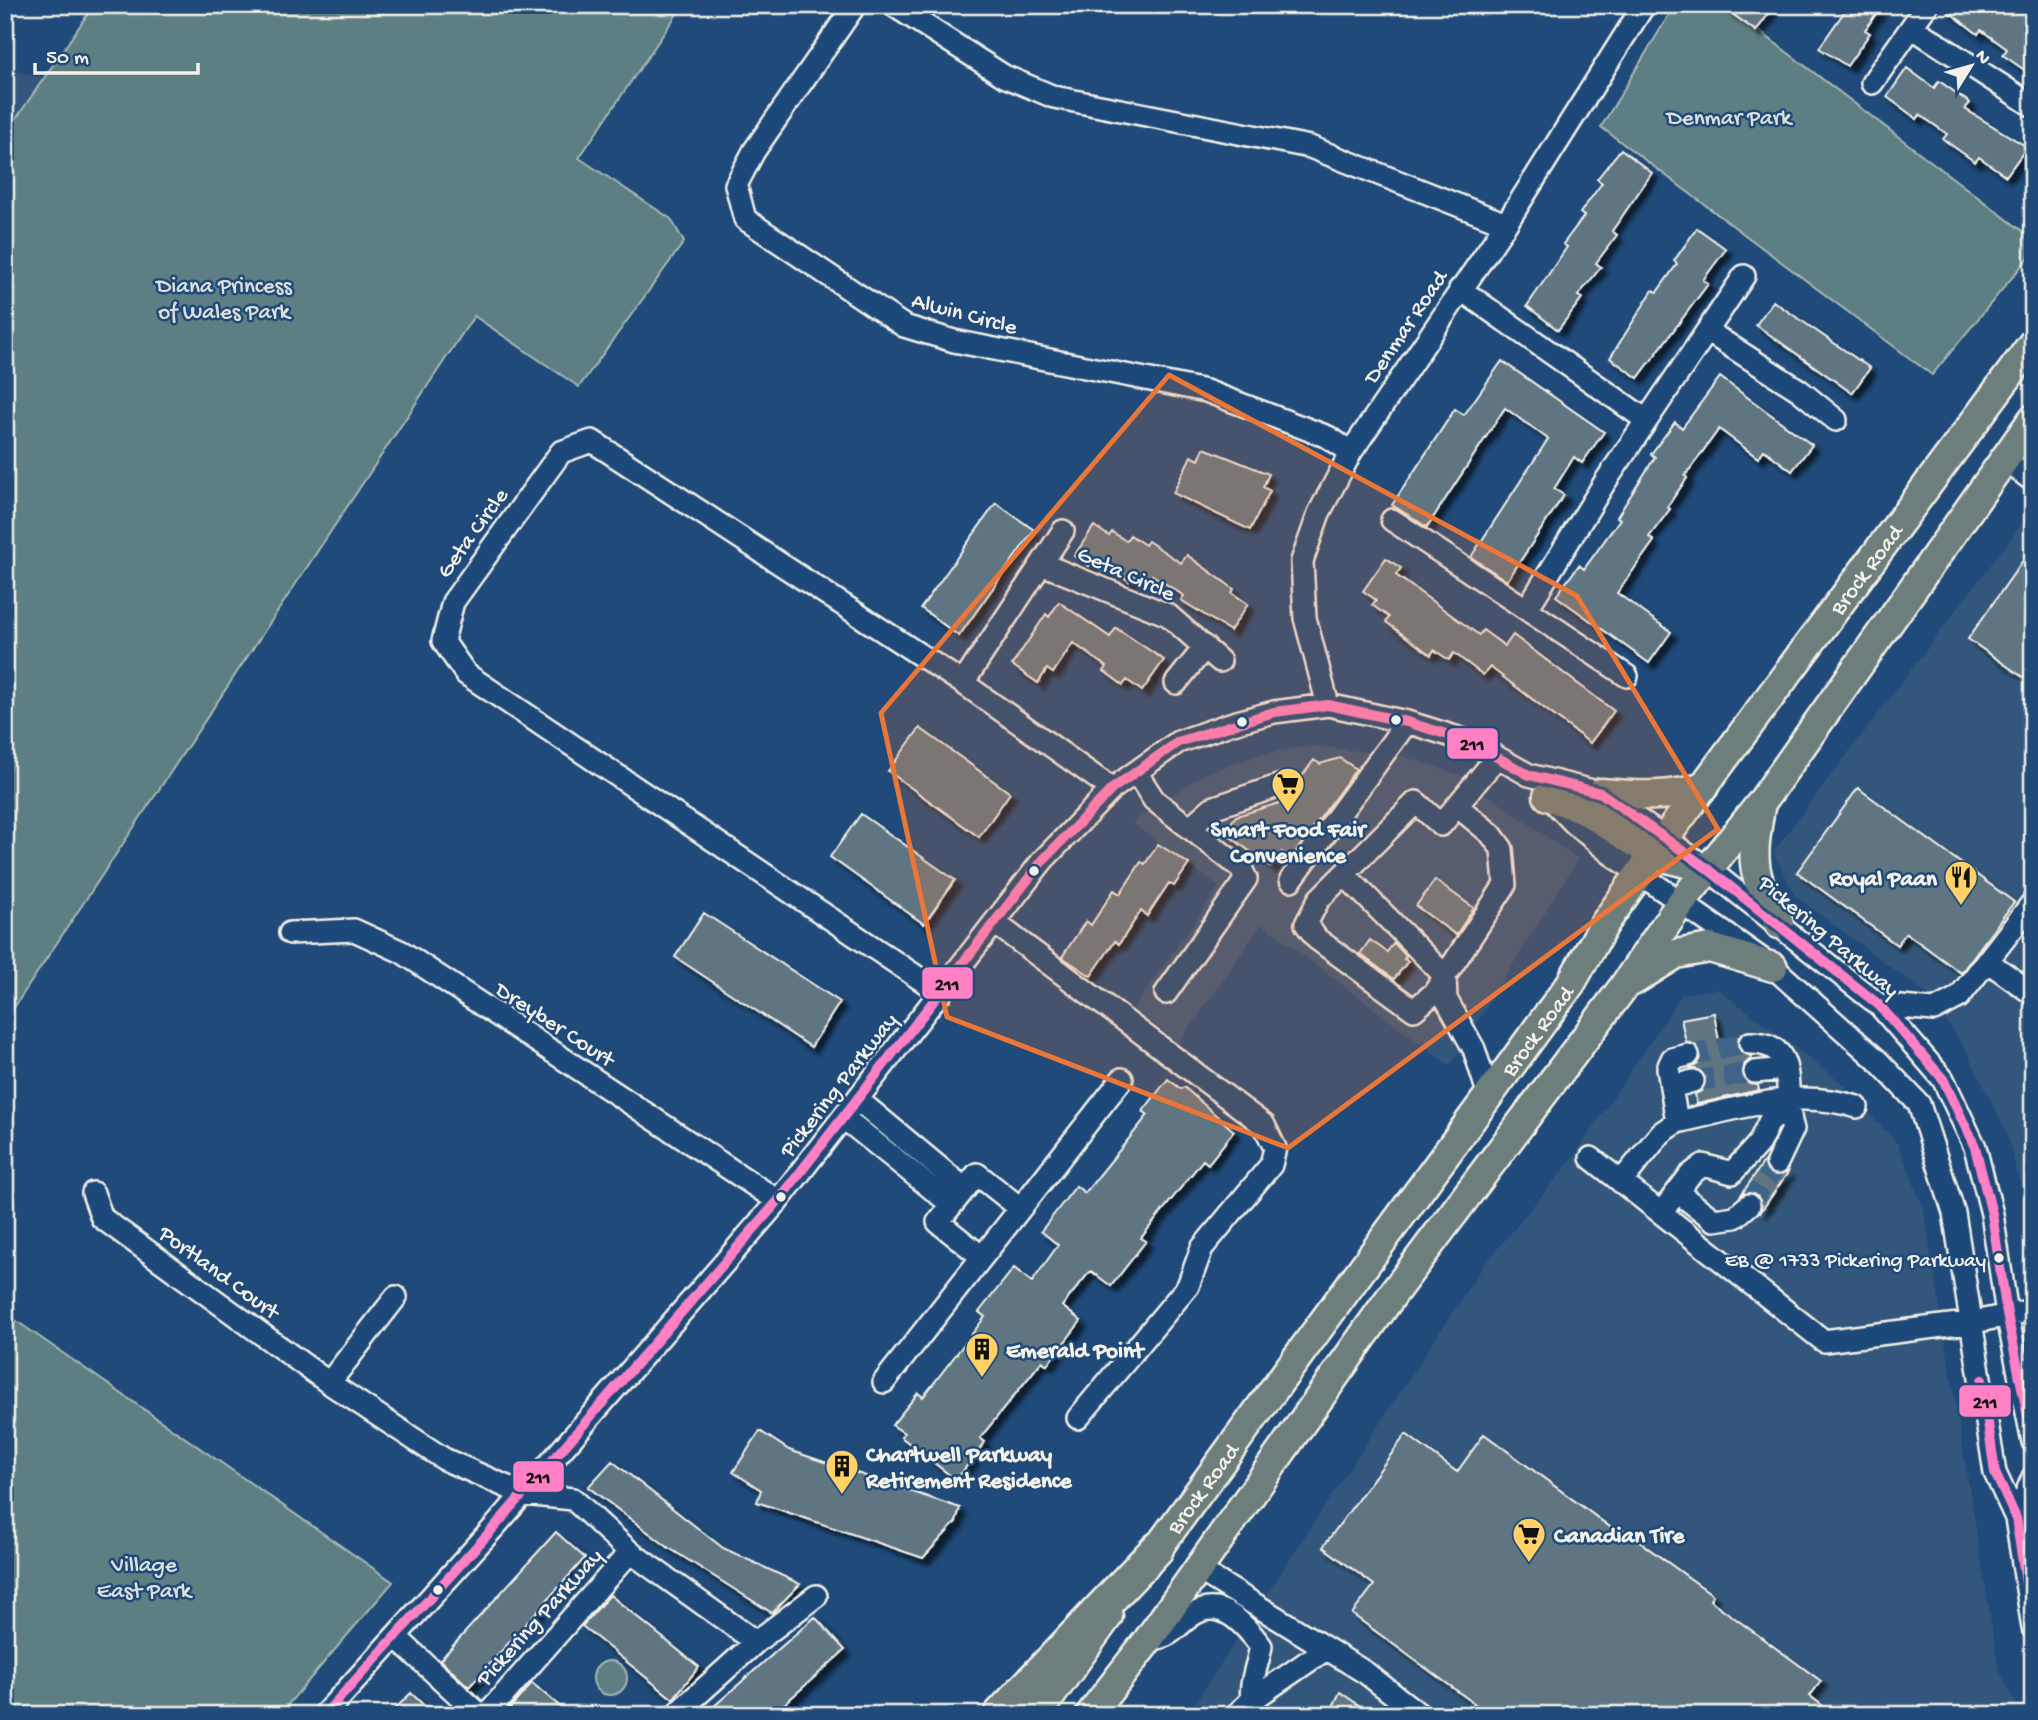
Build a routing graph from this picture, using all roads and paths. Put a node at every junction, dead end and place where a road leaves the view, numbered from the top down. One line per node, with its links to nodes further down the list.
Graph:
1 (855, 5): 17 (street, Alwin Circle)
2 (893, 5): 8 (street)
3 (1644, 5): 8 (street, Denmar Road)
4 (1927, 5): 5 (street)
5 (1913, 28): 6 (street); 7 (street)
6 (1872, 83)
7 (2033, 106)
8 (1506, 224): 10 (street, Denmar Road)
9 (1744, 276): 11 (street)
10 (1460, 289): 15 (street); 17 (street, Denmar Road)
11 (1707, 331): 13 (street); 15 (street)
12 (2033, 343): 16 (main road, Brock Road)
13 (1836, 419)
14 (2033, 419): 18 (main road, Brock Road)
15 (1646, 420): 23 (street)
16 (1967, 430): 18 (main road); 33 (main road, Brock Road)
17 (1351, 452): 27 (street, Denmar Road)
18 (2003, 458): 19 (street); 37 (main road, Brock Road)
19 (2033, 481)
20 (1392, 520): 23 (street)
21 (1063, 531): 22 (street, Geta Circle)
22 (1042, 564): 25 (street, Geta Circle); 26 (street, Geta Circle)
23 (1527, 609): 24 (street)
24 (1628, 676)
25 (963, 683): 34 (street, Geta Circle); 53 (street, Geta Circle)
26 (1176, 683)
27 (1328, 705): 28 (street, Pickering Parkway); 30 (street, Pickering Parkway)
28 (1407, 722): 29 (street, Pickering Parkway); 43 (street)
29 (1497, 757): 31 (street, Pickering Parkway); 38 (street)
30 (1136, 772): 34 (street, Pickering Parkway); 39 (street)
31 (1529, 775): 35 (street, Pickering Parkway); 36 (street, Pickering Parkway)
32 (1282, 785): 39 (street)
33 (1704, 787): 35 (main road); 40 (main road, Brock Road)
34 (1112, 789): 46 (street, Pickering Parkway)
35 (1601, 793): 40 (street, Pickering Parkway)
36 (1548, 796): 40 (main road)
37 (1761, 803): 41 (main road, Brock Road); 47 (main road)
38 (1457, 806): 42 (street); 51 (street)
39 (1189, 828): 54 (street)
40 (1653, 855): 41 (main road); 45 (street, Pickering Parkway); 64 (main road, Brock Road)
41 (1708, 869): 45 (main road, Brock Road); 47 (street, Pickering Parkway)
42 (1344, 874): 51 (street); 51 (street)
43 (1291, 880)
44 (2033, 902): 49 (street)
45 (1680, 904): 50 (street, Pickering Parkway); 52 (main road, Brock Road)
46 (995, 923): 53 (street, Pickering Parkway); 87 (street)
47 (1779, 924): 56 (street, Pickering Parkway)
48 (290, 933): 76 (street, Dreyber Court)
49 (1987, 961): 55 (street); 56 (street)
50 (1773, 967): 52 (main road); 84 (street, Pickering Parkway)
51 (1445, 976): 64 (street)
52 (1622, 989): 94 (main road, Brock Road)
53 (941, 993): 65 (street, Pickering Parkway)
54 (1166, 993)
55 (2033, 994)
56 (1879, 1005): 83 (street, Pickering Parkway)
57 (1750, 1043): 59 (street)
58 (1688, 1055): 63 (street)
59 (1785, 1069): 60 (street); 66 (street)
60 (1755, 1072)
61 (1122, 1079): 78 (street)
62 (1693, 1082): 63 (street)
63 (1671, 1087): 69 (street)
64 (1489, 1096): 92 (main road, Brock Road)
65 (858, 1100): 68 (street, Pickering Parkway); 75 (street)
66 (1789, 1105): 67 (street); 69 (street); 71 (street); 73 (street)
67 (1857, 1107)
68 (844, 1118): 75 (street); 76 (street, Pickering Parkway)
69 (1677, 1122): 72 (street)
70 (1591, 1158): 72 (street)
71 (1777, 1163)
72 (1621, 1182): 79 (street)
73 (1677, 1192): 77 (street); 79 (street)
74 (93, 1193): 86 (street, Portland Court)
75 (959, 1197): 78 (street); 80 (street)
76 (778, 1201): 90 (street, Pickering Parkway)
77 (1749, 1205)
78 (1020, 1209): 80 (street)
79 (1661, 1213): 84 (street)
80 (982, 1257): 85 (street)
81 (396, 1297): 86 (street)
82 (2033, 1310): 83 (street)
83 (2007, 1314): 84 (street); 88 (street, Pickering Parkway)
84 (1974, 1322): 91 (street, Pickering Parkway)
85 (884, 1382)
86 (329, 1383): 90 (street, Portland Court)
87 (1078, 1418)
88 (2033, 1442)
89 (2033, 1478): 91 (street)
90 (523, 1494): 93 (street, Pickering Parkway); 97 (street, Pickering Parkway)
91 (2016, 1518): 96 (street, Pickering Parkway)
92 (1157, 1549): 106 (highway); 107 (main road, Brock Road)
93 (630, 1552): 99 (street, Pickering Parkway); 104 (street, Pickering Parkway)
94 (1196, 1568): 98 (main road, Brock Road); 100 (street)
95 (816, 1596): 99 (street)
96 (2033, 1628)
97 (397, 1638): 102 (street, Pickering Parkway); 103 (street, Pickering Parkway)
98 (1148, 1640): 101 (street); 108 (main road, Brock Road)
99 (757, 1642): 105 (street)
100 (1326, 1649): 101 (street); 110 (street)
101 (1252, 1700): 109 (street)
102 (324, 1715)
103 (480, 1715)
104 (486, 1715)
105 (675, 1715)
106 (1000, 1715)
107 (1037, 1715)
108 (1090, 1715)
109 (1236, 1715)
110 (1420, 1715)

